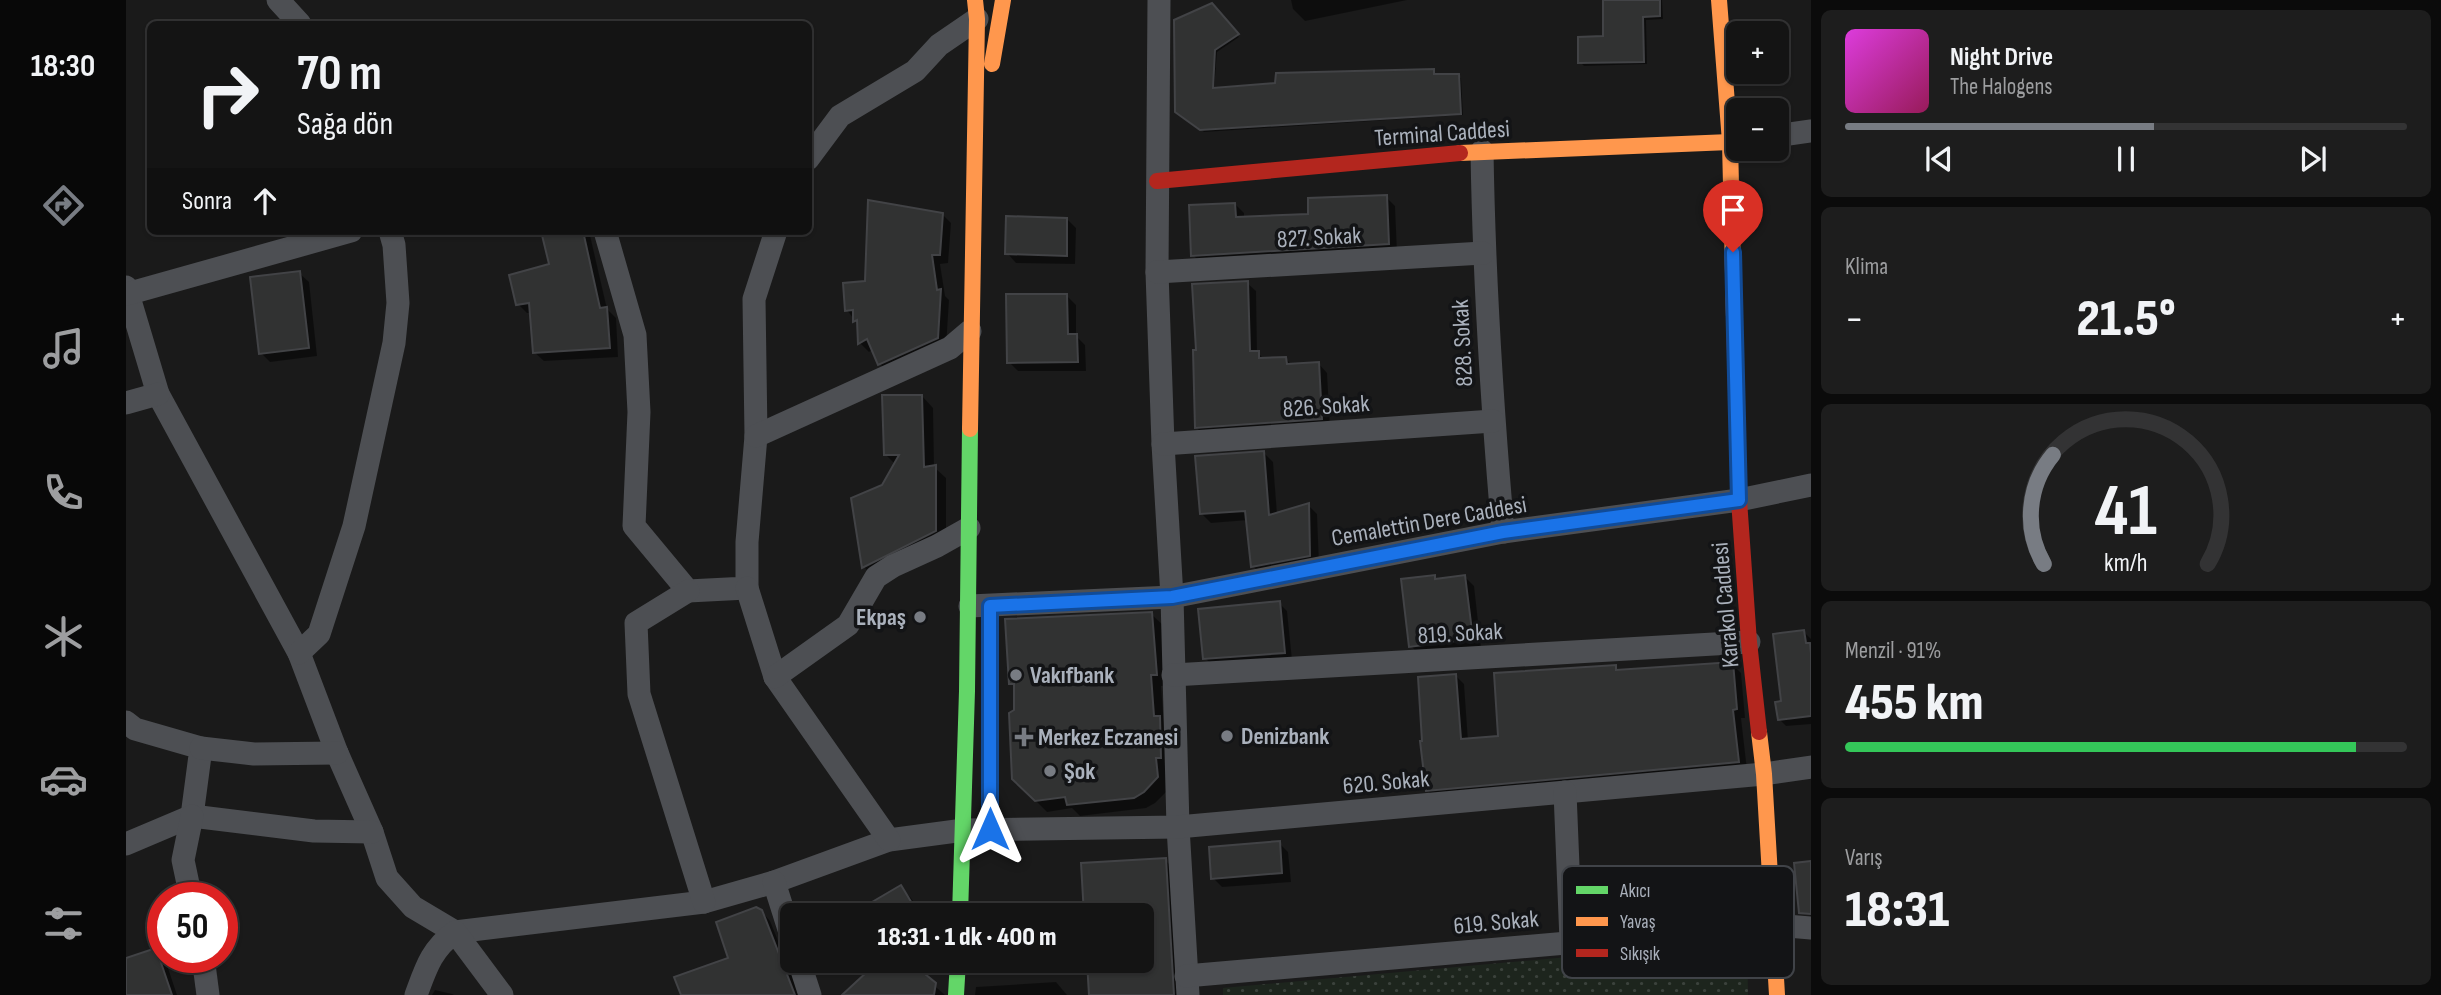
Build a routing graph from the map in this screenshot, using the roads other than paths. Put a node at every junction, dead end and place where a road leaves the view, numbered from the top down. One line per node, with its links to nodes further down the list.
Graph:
1 (278, 0): 6 (street)
2 (1002, 0): 5 (main road); 24 (main road)
3 (1159, 0): 14 (street)
4 (1719, 0): 7 (main road, Karakol Caddesi)
5 (976, 9): 12 (street); 23 (main road)
6 (297, 21)
7 (1729, 98)
8 (1811, 131): 9 (street)
9 (1789, 134)
10 (1726, 141): 11 (main road, Terminal Caddesi)
11 (1482, 151): 14 (main road, Terminal Caddesi); 19 (street, 828. Sokak)
12 (812, 154)
13 (1734, 161): 31 (main road, Karakol Caddesi)
14 (1157, 181): 20 (street)
15 (337, 235): 22 (street)
16 (391, 235): 40 (street)
17 (606, 235): 35 (street)
18 (775, 235): 28 (street)
19 (1483, 253): 20 (street, 827. Sokak); 27 (street, 828. Sokak)
20 (1157, 272): 29 (street)
21 (126, 287): 22 (street)
22 (127, 294): 25 (street)
23 (970, 331): 28 (street); 32 (main road)
24 (987, 347)
25 (158, 394): 26 (street); 40 (street)
26 (126, 403)
27 (1493, 421): 29 (street, 826. Sokak); 33 (street, 828. Sokak)
28 (756, 436): 34 (street)
29 (1163, 444): 36 (street)
30 (1811, 485): 31 (street, Cemalettin Dere Caddesi)
31 (1739, 500): 33 (street, Cemalettin Dere Caddesi); 38 (main road, Karakol Caddesi)
32 (969, 528): 37 (main road); 42 (street)
33 (1503, 532): 36 (street, Cemalettin Dere Caddesi)
34 (747, 588): 35 (street); 42 (street)
35 (688, 591): 60 (street)
36 (1172, 597): 37 (street, Cemalettin Dere Caddesi); 41 (street)
37 (985, 606): 52 (main road)
38 (1749, 642): 41 (street, 819. Sokak); 47 (main road, Karakol Caddesi)
39 (990, 647): 51 (main road)
40 (299, 653): 45 (street)
41 (1173, 676): 50 (street)
42 (775, 677): 54 (street)
43 (126, 722): 44 (street)
44 (201, 748): 45 (street); 49 (street)
45 (337, 753): 53 (street)
46 (1811, 768): 47 (street, 620. Sokak)
47 (1764, 774): 48 (street, 620. Sokak); 57 (main road, Karakol Caddesi)
48 (1565, 792): 50 (street, 620. Sokak); 56 (street)
49 (192, 816): 53 (street); 55 (street); 58 (street)
50 (1178, 827): 51 (street, 620. Sokak); 68 (street)
51 (990, 829): 52 (street, 620. Sokak)
52 (964, 830): 54 (street, 620. Sokak); 62 (main road)
53 (372, 832): 63 (street)
54 (889, 840): 59 (street, 620. Sokak)
55 (126, 844)
56 (1568, 866)
57 (1770, 866)
58 (188, 882)
59 (774, 882): 60 (street, 620. Sokak); 61 (street)
60 (704, 902): 63 (street, 620. Sokak)
61 (781, 903)
62 (961, 903)
63 (455, 932): 70 (street); 71 (street)
64 (1562, 942): 68 (street, 619. Sokak)
65 (205, 973): 69 (street)
66 (803, 973): 72 (street)
67 (957, 973): 73 (main road)
68 (1187, 986)
69 (208, 995)
70 (416, 995)
71 (502, 995)
72 (810, 995)
73 (956, 995)

